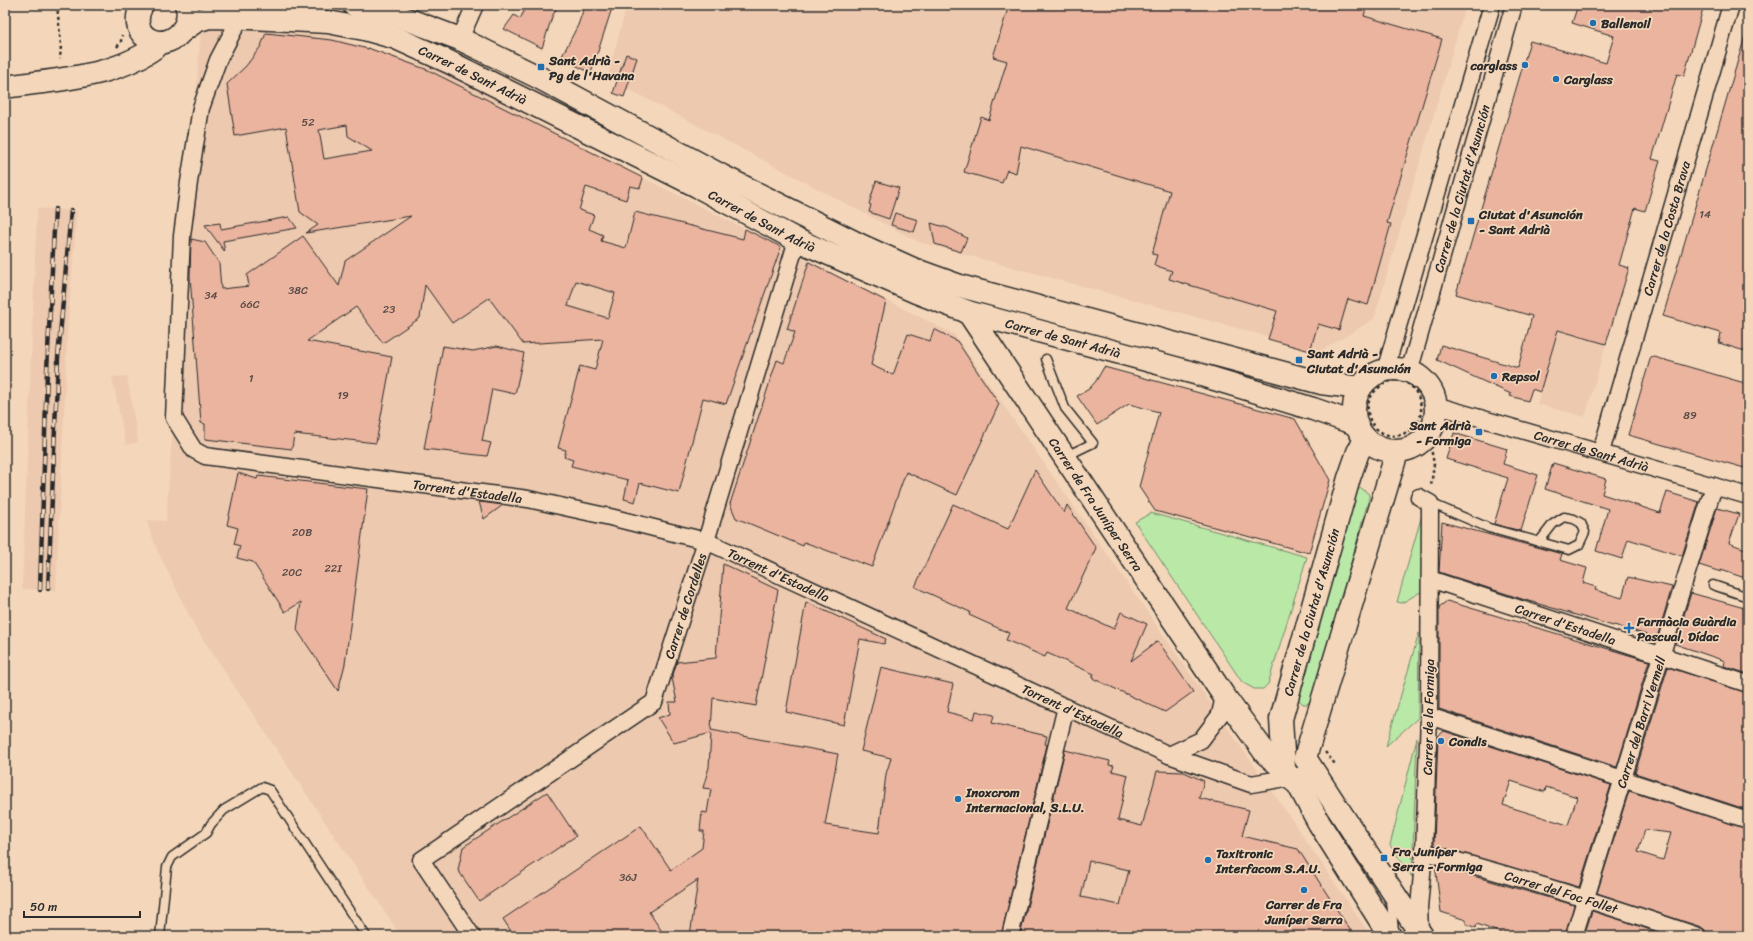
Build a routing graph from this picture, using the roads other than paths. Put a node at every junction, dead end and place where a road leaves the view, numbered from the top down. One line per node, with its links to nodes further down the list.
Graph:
1 (142, 5): 9 (street)
2 (354, 5): 11 (street, Carrer de Sant Adrià)
3 (475, 5): 11 (street)
4 (1492, 5): 19 (street, Carrer de la Ciutat d'Asunción)
5 (1514, 5): 19 (street, Carrer de la Ciutat d'Asunción)
6 (1731, 5): 24 (street, Carrer de la Costa Brava)
7 (187, 6): 10 (street)
8 (240, 18): 10 (street, Carrer de Sant Adrià); 14 (street, Carrer de Sant Adrià); 29 (street, Torrent d'Estadella)
9 (130, 29): 12 (street); 13 (street)
10 (182, 31): 12 (street, Carrer de Sant Adrià)
11 (460, 39): 14 (street); 20 (street, Carrer de Sant Adrià)
12 (162, 42): 13 (street)
13 (121, 56): 15 (street)
14 (449, 62): 16 (street, Carrer de Sant Adrià)
15 (5, 87)
16 (797, 240): 17 (street, Carrer de Sant Adrià); 29 (street, Carrer de Cordelles)
17 (968, 312): 22 (street, Carrer de Sant Adrià); 25 (street, Carrer de Fra Juníper Serra)
18 (1046, 359): 25 (lane)
19 (1396, 374): 20 (street); 21 (street)
20 (1364, 397): 22 (street)
21 (1435, 405): 23 (street); 24 (street, Carrer de Sant Adrià)
22 (1361, 431): 23 (street, Carrer de Sant Adrià); 40 (street, Carrer de la Ciutat d'Asunción)
23 (1409, 446): 42 (street)
24 (1601, 452): 26 (street, Carrer de Sant Adrià)
25 (1064, 456): 36 (street, Carrer de Fra Juníper Serra)
26 (1714, 486): 27 (street, Carrer de Sant Adrià); 34 (street, Carrer del Barri Vermell)
27 (1748, 496)
28 (1424, 500): 30 (lane); 31 (street, Carrer de la Formiga)
29 (706, 541): 37 (street, Torrent d'Estadella); 50 (street, Carrer de Cordelles)
30 (1539, 542): 30 (lane)
31 (1430, 580): 34 (street, Carrer d'Estadella); 38 (street, Carrer de la Formiga)
32 (1713, 586): 33 (lane)
33 (1748, 597)
34 (1662, 655): 35 (street, Carrer d'Estadella); 41 (street, Carrer del Barri Vermell)
35 (1748, 684)
36 (1224, 696): 39 (street); 40 (street, Carrer de Fra Juníper Serra)
37 (1066, 707): 39 (street, Torrent d'Estadella); 51 (street)
38 (1429, 716): 41 (street); 44 (street, Carrer de la Formiga)
39 (1169, 755): 40 (street, Torrent d'Estadella)
40 (1290, 777): 42 (street, Torrent d'Estadella); 52 (street, Carrer de Fra Juníper Serra)
41 (1624, 778): 43 (street); 46 (street, Carrer del Barri Vermell)
42 (1321, 781): 45 (street)
43 (1748, 820)
44 (1424, 852): 46 (street, Carrer del Foc Follet); 47 (street, Carrer de la Formiga)
45 (1390, 888): 47 (street); 53 (lane)
46 (1587, 898): 54 (street, Carrer del Barri Vermell); 55 (street, Carrer del Foc Follet)
47 (1421, 934)
48 (160, 936): 49 (lane)
49 (366, 936)
50 (472, 936)
51 (1010, 936)
52 (1390, 936)
53 (1394, 936)
54 (1574, 936)
55 (1698, 936)

